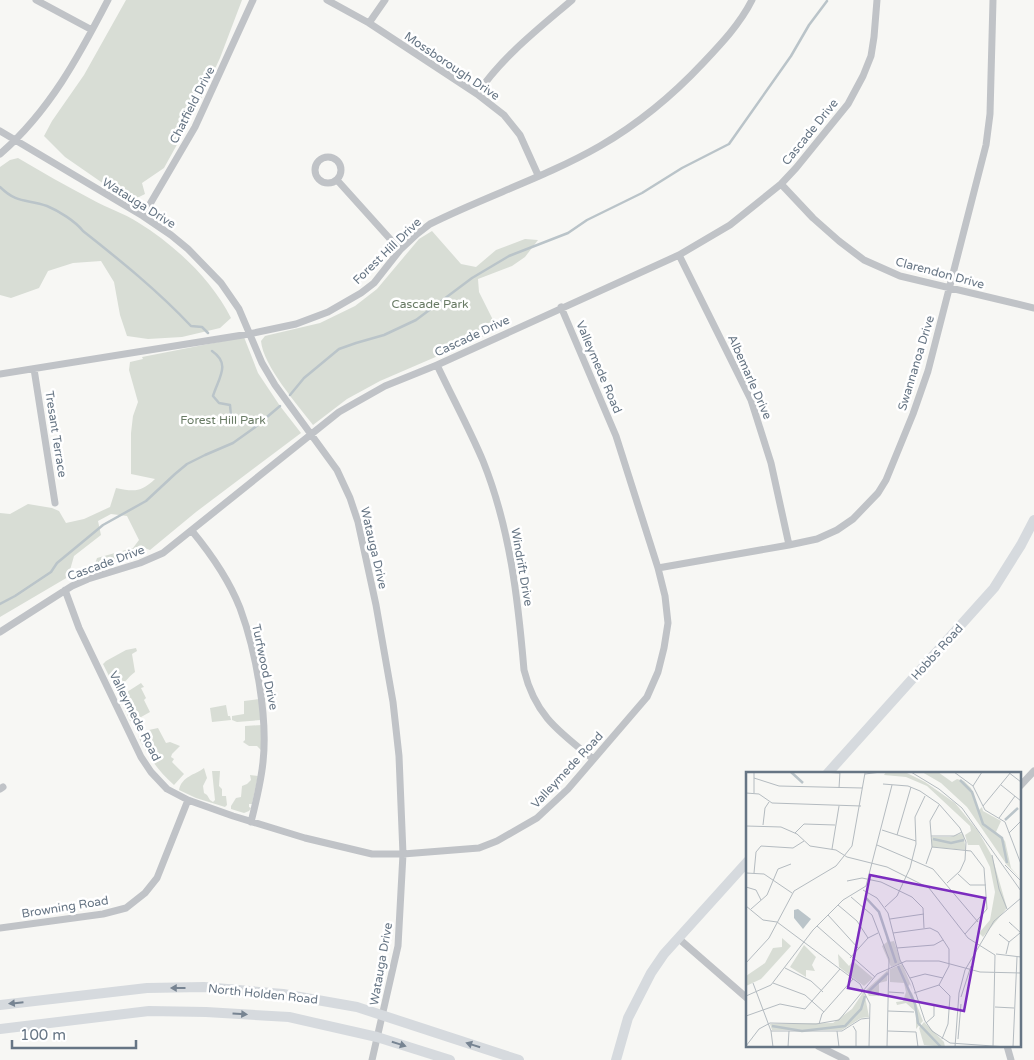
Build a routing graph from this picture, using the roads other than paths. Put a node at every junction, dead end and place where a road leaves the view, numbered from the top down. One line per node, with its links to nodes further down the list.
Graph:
1 (36, 0): 11 (street)
2 (108, 0): 11 (street)
3 (253, 0): 19 (street, Chatfield Drive)
4 (327, 0): 10 (street, Mossborough Drive)
5 (386, 0): 10 (street)
6 (572, 0): 12 (street)
7 (752, 0): 16 (street, Forest Hill Drive)
8 (877, 0): 18 (street, Cascade Drive)
9 (993, 0): 22 (street, Swannanoa Drive)
10 (369, 23): 12 (street, Mossborough Drive)
11 (92, 30): 14 (street)
12 (477, 94): 16 (street, Mossborough Drive)
13 (0, 131): 14 (street, Watauga Drive)
14 (16, 140): 15 (street); 19 (street, Watauga Drive)
15 (0, 154)
16 (538, 175): 20 (street, Forest Hill Drive)
17 (338, 180): 20 (street)
18 (781, 184): 21 (street, Cascade Drive); 22 (street, Clarendon Drive)
19 (143, 216): 25 (street, Watauga Drive)
20 (400, 250): 25 (street, Forest Hill Drive)
21 (679, 255): 23 (street, Cascade Drive); 33 (street, Albemarle Drive)
22 (950, 288): 24 (street, Clarendon Drive); 33 (street, Swannanoa Drive)
23 (562, 307): 26 (street, Cascade Drive); 34 (street, Valleymede Road)
24 (1034, 308)
25 (249, 334): 27 (street, Forest Hill Drive); 29 (street, Watauga Drive)
26 (437, 365): 29 (street, Cascade Drive); 37 (street, Windrift Drive)
27 (34, 369): 28 (street, Forest Hill Drive); 30 (street, Tresant Terrace)
28 (0, 374)
29 (311, 434): 32 (street, Cascade Drive); 43 (street, Watauga Drive)
30 (55, 503)
31 (1034, 520): 39 (main road, Hobbs Road)
32 (192, 531): 35 (street, Cascade Drive); 42 (street, Turfwood Drive)
33 (789, 545): 34 (street, Swannanoa Drive)
34 (658, 568): 37 (street, Valleymede Road)
35 (65, 590): 36 (street, Cascade Drive); 41 (street, Valleymede Road)
36 (0, 632)
37 (593, 759): 43 (street, Valleymede Road)
38 (1034, 771): 40 (street)
39 (829, 772)
40 (1022, 784)
41 (188, 800): 42 (street, Valleymede Road); 45 (street, Browning Road)
42 (251, 822): 43 (street, Valleymede Road)
43 (403, 854): 49 (street, Watauga Drive)
44 (746, 863): 46 (main road)
45 (0, 928)
46 (678, 938): 47 (street); 56 (main road)
47 (746, 997)
48 (0, 1005): 49 (main road, North Holden Road, one-way to 48)
49 (383, 1015): 51 (street, Watauga Drive); 55 (main road, North Holden Road, one-way to 49)
50 (0, 1029): 51 (main road, North Holden Road, one-way to 51)
51 (377, 1038): 53 (street, Watauga Drive); 54 (main road, North Holden Road, one-way to 54)
52 (822, 1048): 57 (street)
53 (372, 1060)
54 (450, 1060)
55 (519, 1060)
56 (616, 1060)
57 (846, 1060)

